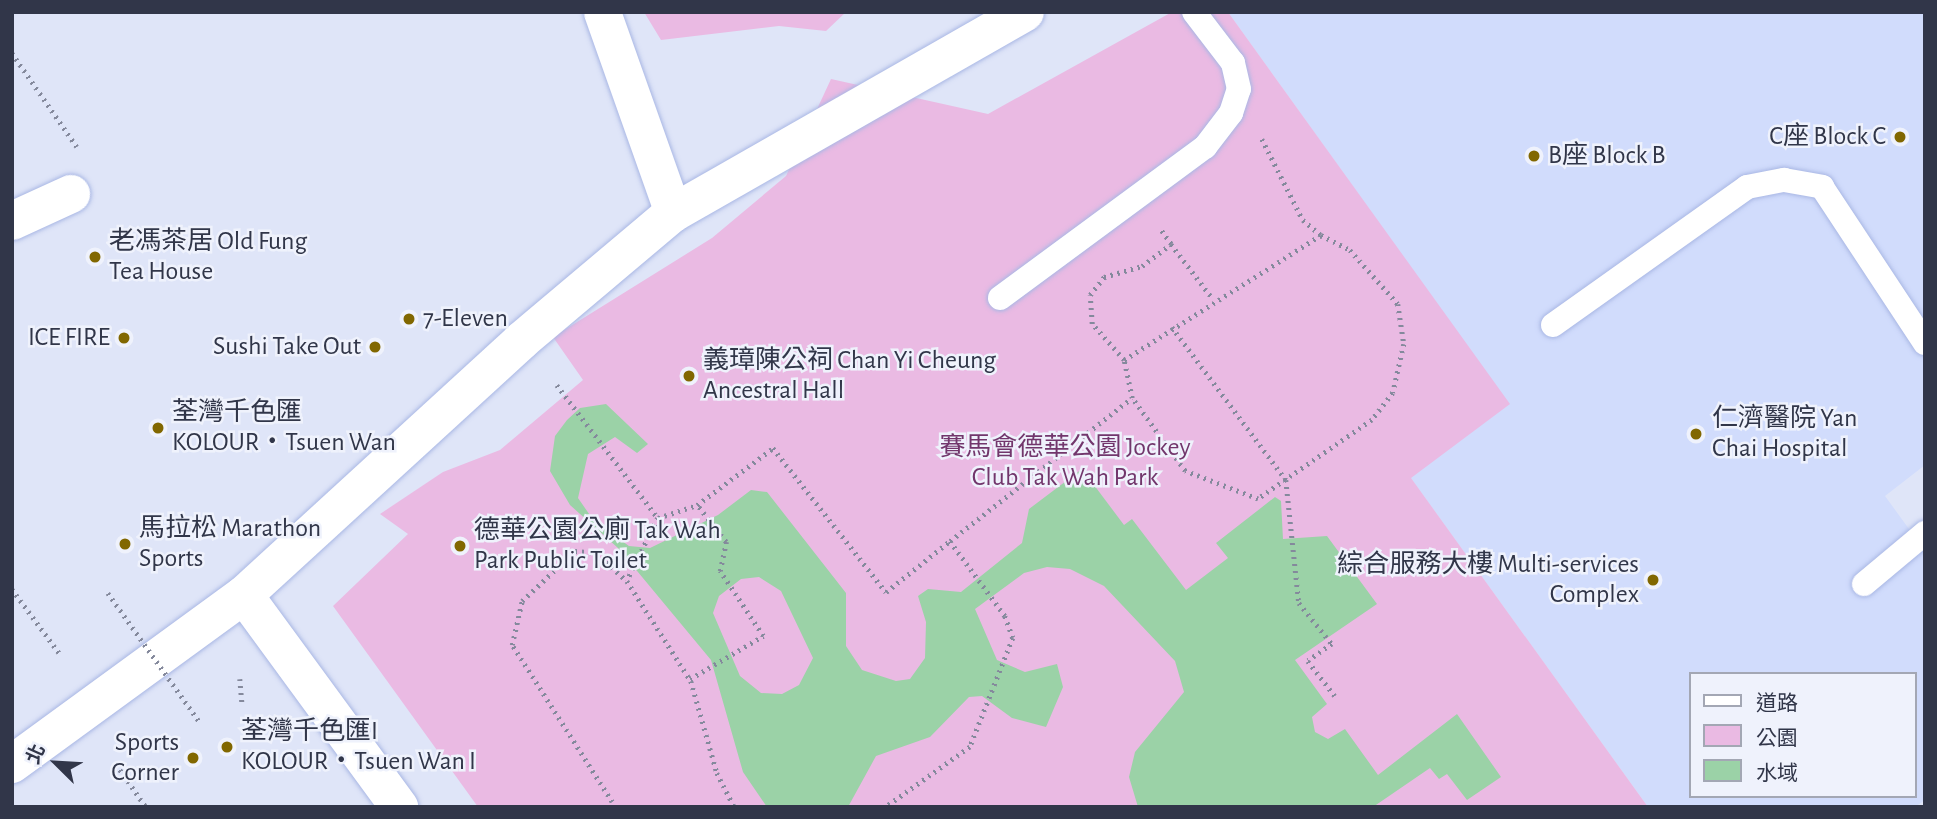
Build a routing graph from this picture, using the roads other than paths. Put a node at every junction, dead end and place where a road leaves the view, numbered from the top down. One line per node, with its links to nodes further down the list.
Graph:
1 (602, 12): 5 (street)
2 (1025, 12): 5 (street)
3 (1194, 12): 7 (lane)
4 (71, 194): 6 (street)
5 (673, 214): 12 (street)
6 (12, 220)
7 (1000, 298)
8 (1553, 325): 9 (lane)
9 (1925, 343)
10 (1925, 533): 11 (lane)
11 (1864, 584)
12 (244, 594): 13 (street); 14 (street)
13 (12, 764)
14 (399, 807)

